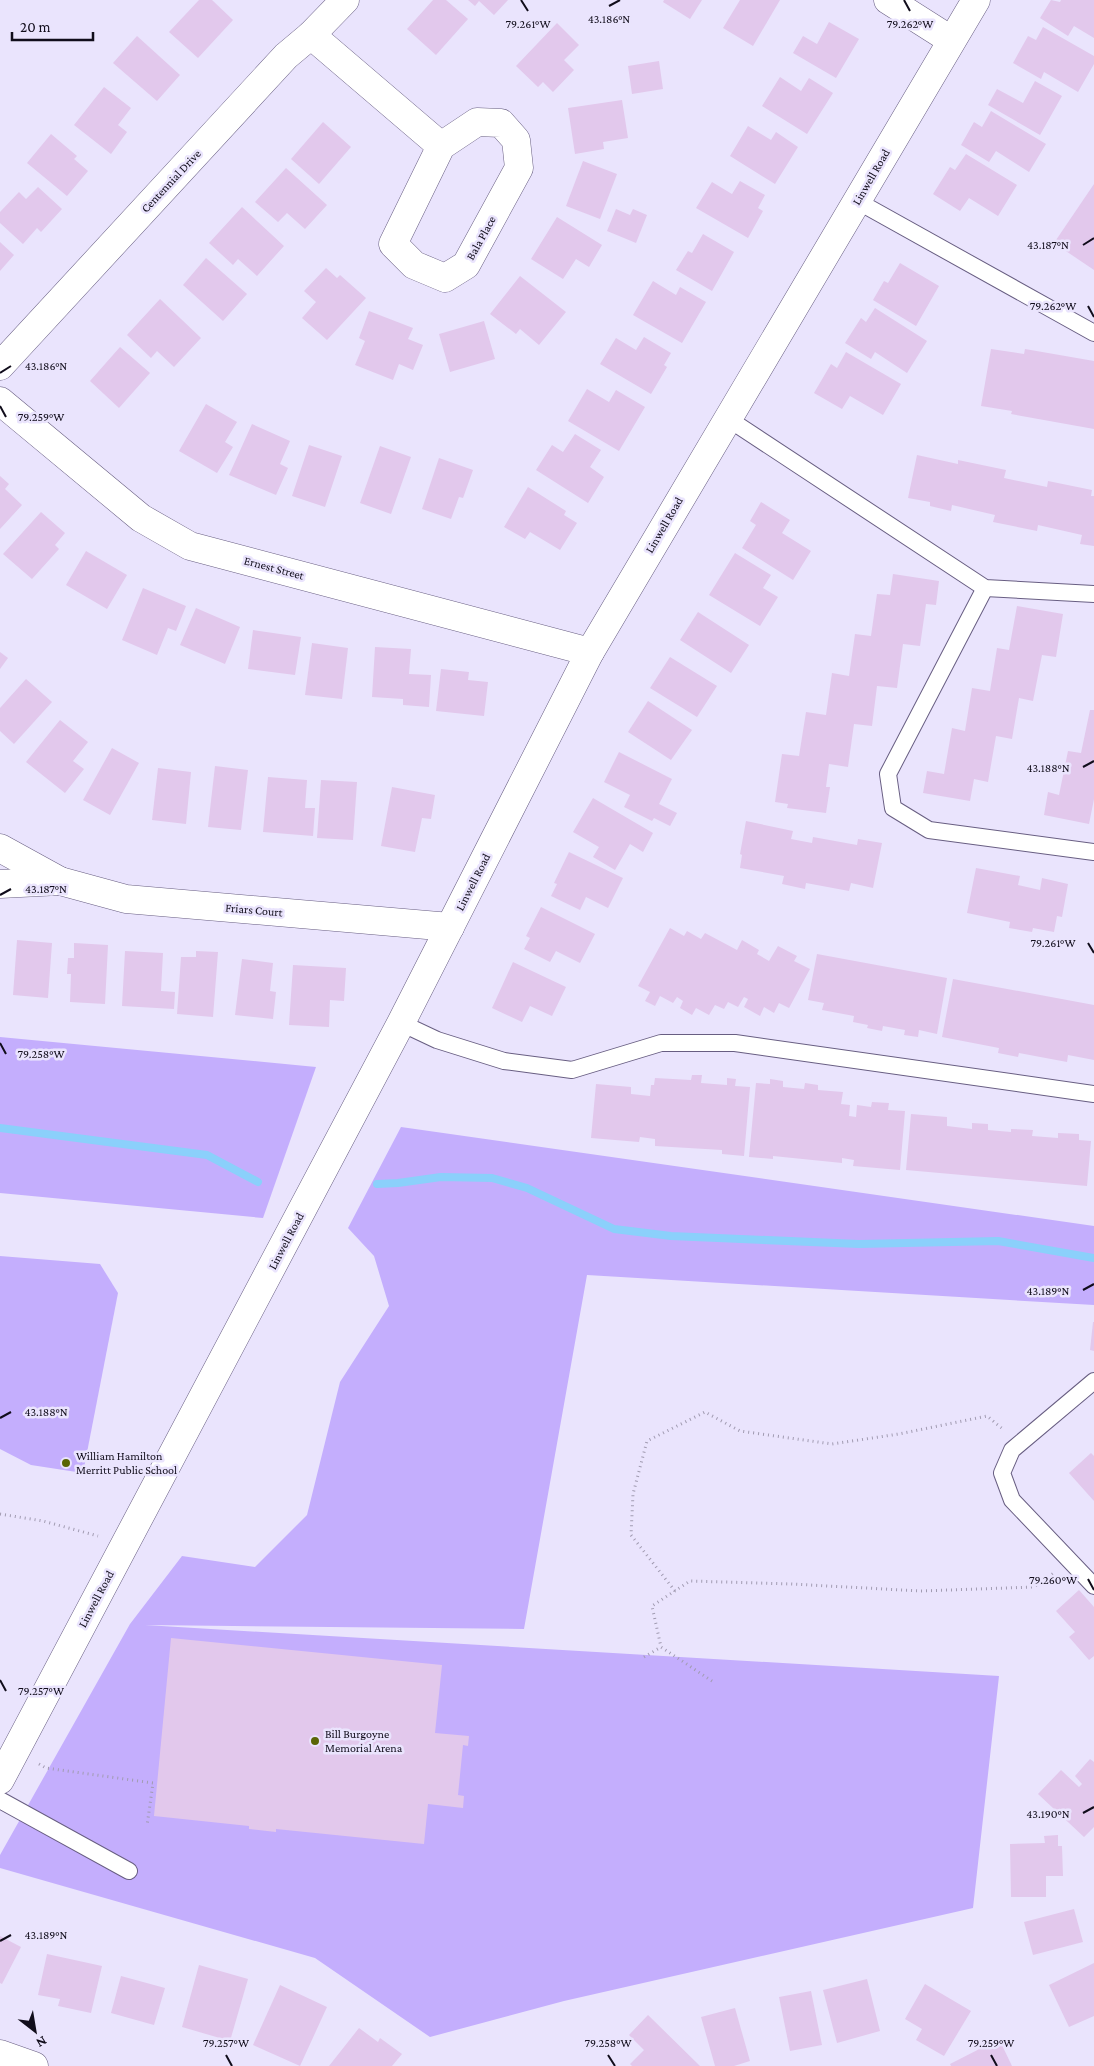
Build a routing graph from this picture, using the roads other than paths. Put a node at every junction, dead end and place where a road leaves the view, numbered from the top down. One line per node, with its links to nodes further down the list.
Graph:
1 (345, 0): 4 (street, Centennial Drive)
2 (888, 0): 5 (street)
3 (976, 0): 5 (street, Linwell Road)
4 (311, 35): 6 (street); 9 (street, Centennial Drive)
5 (951, 40): 7 (street, Linwell Road)
6 (440, 146): 6 (street, Bala Place)
7 (857, 201): 8 (lane); 11 (street, Linwell Road)
8 (1093, 331)
9 (0, 366)
10 (0, 401): 14 (street, Ernest Street)
11 (726, 418): 12 (lane); 14 (street, Linwell Road)
12 (985, 588): 13 (lane); 16 (lane)
13 (1094, 594)
14 (590, 652): 19 (street, Linwell Road)
15 (0, 848): 17 (street, Friars Court)
16 (1094, 852)
17 (60, 881): 18 (street, Friars Court); 19 (street, Friars Court)
18 (0, 884)
19 (450, 928): 20 (street, Linwell Road)
20 (401, 1023): 21 (lane); 24 (street, Linwell Road)
21 (1094, 1094)
22 (1094, 1381): 23 (lane)
23 (1094, 1586)
24 (0, 1780)
25 (0, 1800): 26 (lane)
26 (129, 1872)
27 (0, 2054): 28 (street)
28 (34, 2066)

